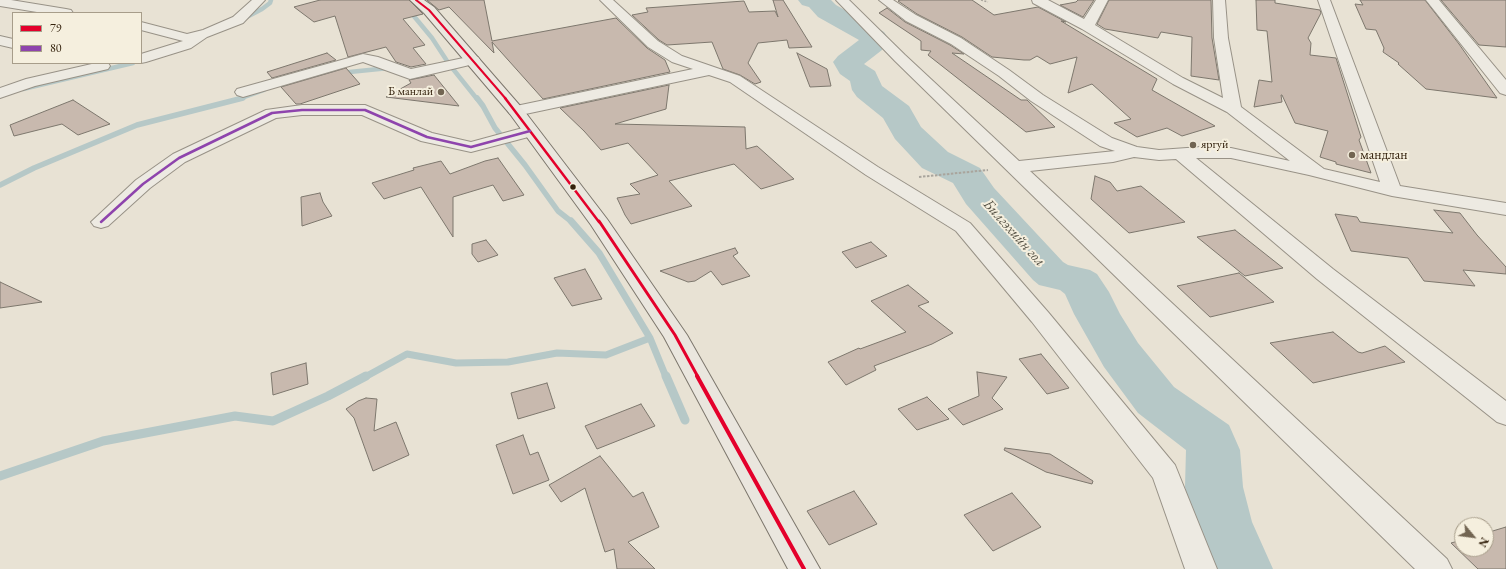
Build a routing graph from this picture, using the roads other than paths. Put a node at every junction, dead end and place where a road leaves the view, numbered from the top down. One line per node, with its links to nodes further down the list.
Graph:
1 (259, 0): 15 (street)
2 (416, 0): 19 (main road)
3 (606, 0): 23 (street)
4 (842, 0): 32 (street)
5 (885, 0): 30 (street)
6 (1038, 0): 14 (street)
7 (1102, 0): 14 (street)
8 (1219, 0): 27 (street)
9 (1324, 0): 34 (street)
10 (1432, 0): 24 (street)
11 (0, 2): 12 (street)
12 (60, 12)
13 (142, 26): 15 (street)
14 (1087, 26): 27 (street)
15 (209, 34): 18 (street)
16 (0, 40): 17 (street)
17 (12, 44)
18 (142, 59)
19 (457, 63): 26 (street); 28 (main road)
20 (90, 64): 22 (street)
21 (113, 64): 22 (street)
22 (103, 66): 25 (street)
23 (710, 70): 28 (street); 39 (street)
24 (1506, 90)
25 (2, 92)
26 (243, 92)
27 (1232, 109): 33 (street)
28 (516, 110): 29 (main road)
29 (521, 133): 36 (street); 38 (main road)
30 (1134, 152): 31 (street); 32 (street)
31 (1181, 154): 33 (street); 37 (street)
32 (1014, 167): 40 (street)
33 (1318, 173): 34 (street)
34 (1392, 190): 35 (street)
35 (1506, 209)
36 (101, 222)
37 (1506, 416)
38 (804, 569)
39 (1201, 569)
40 (1436, 569)

